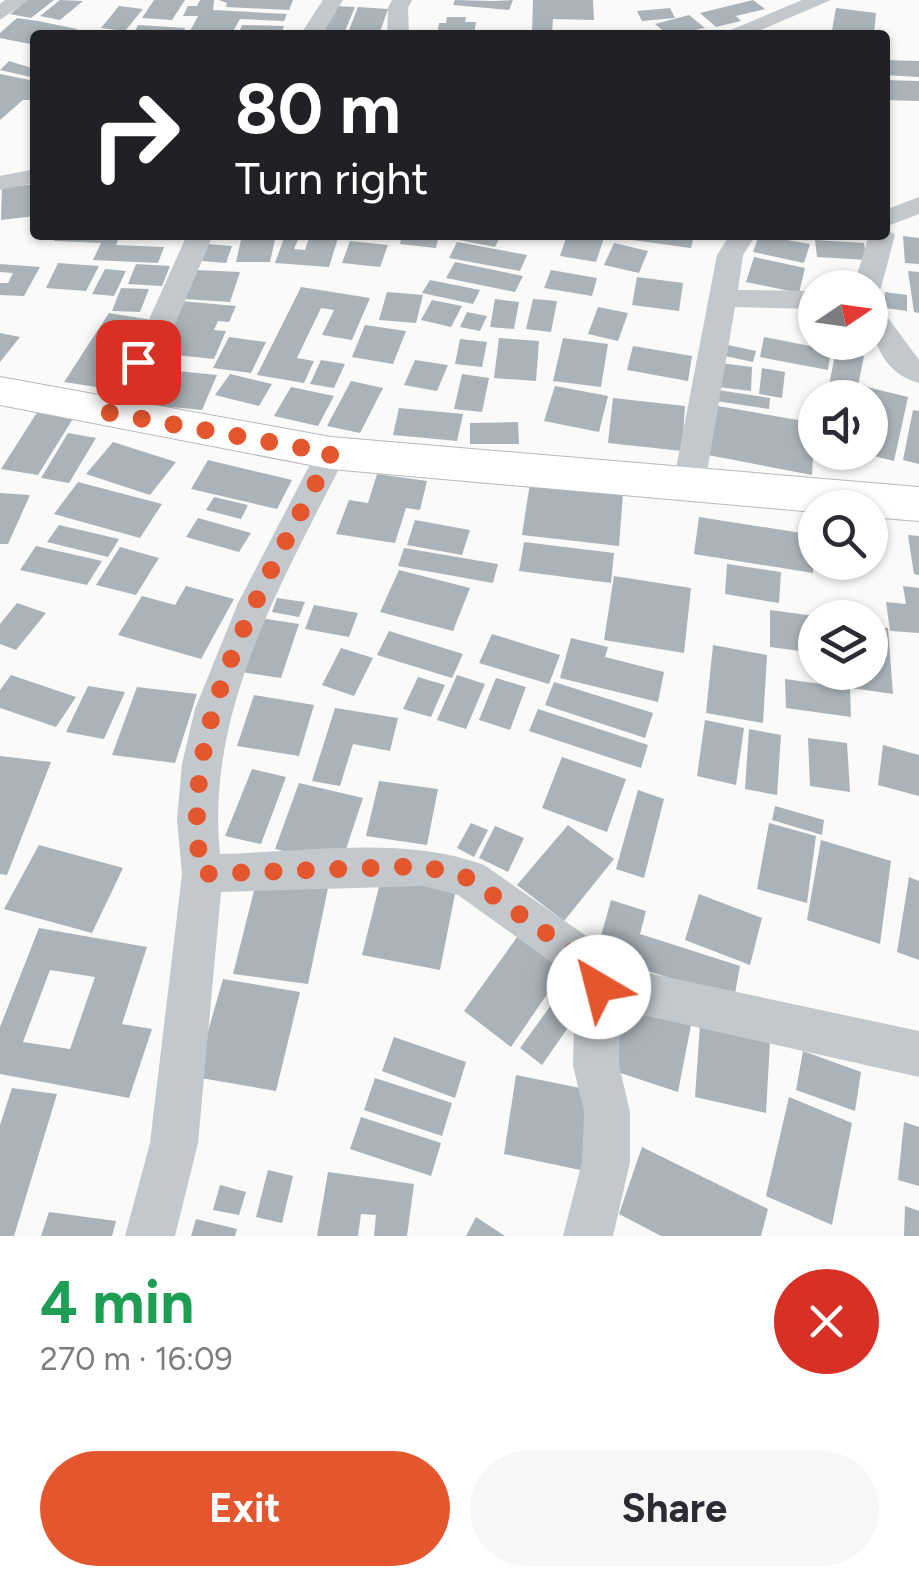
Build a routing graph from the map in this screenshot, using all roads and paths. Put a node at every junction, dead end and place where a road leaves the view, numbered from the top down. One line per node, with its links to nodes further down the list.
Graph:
1 (18, 0): 5 (street)
2 (333, 0): 6 (street)
3 (402, 0): 7 (street)
4 (821, 0): 8 (street)
5 (0, 14)
6 (314, 30)
7 (398, 30)
8 (743, 30)
9 (30, 177): 10 (street)
10 (0, 183)
11 (919, 205): 12 (street)
12 (890, 217)
13 (198, 240): 22 (street)
14 (740, 240): 17 (street)
15 (881, 240): 16 (street)
16 (873, 270)
17 (724, 298): 18 (street); 24 (street)
18 (798, 300)
19 (888, 340): 20 (street)
20 (919, 373)
21 (0, 391): 22 (main road)
22 (105, 412): 23 (main road)
23 (331, 453): 24 (main road); 26 (street)
24 (689, 484): 25 (main road)
25 (919, 504)
26 (202, 874): 27 (street); 29 (street)
27 (599, 987): 28 (street); 30 (street)
28 (919, 1054)
29 (150, 1236)
30 (588, 1236)

